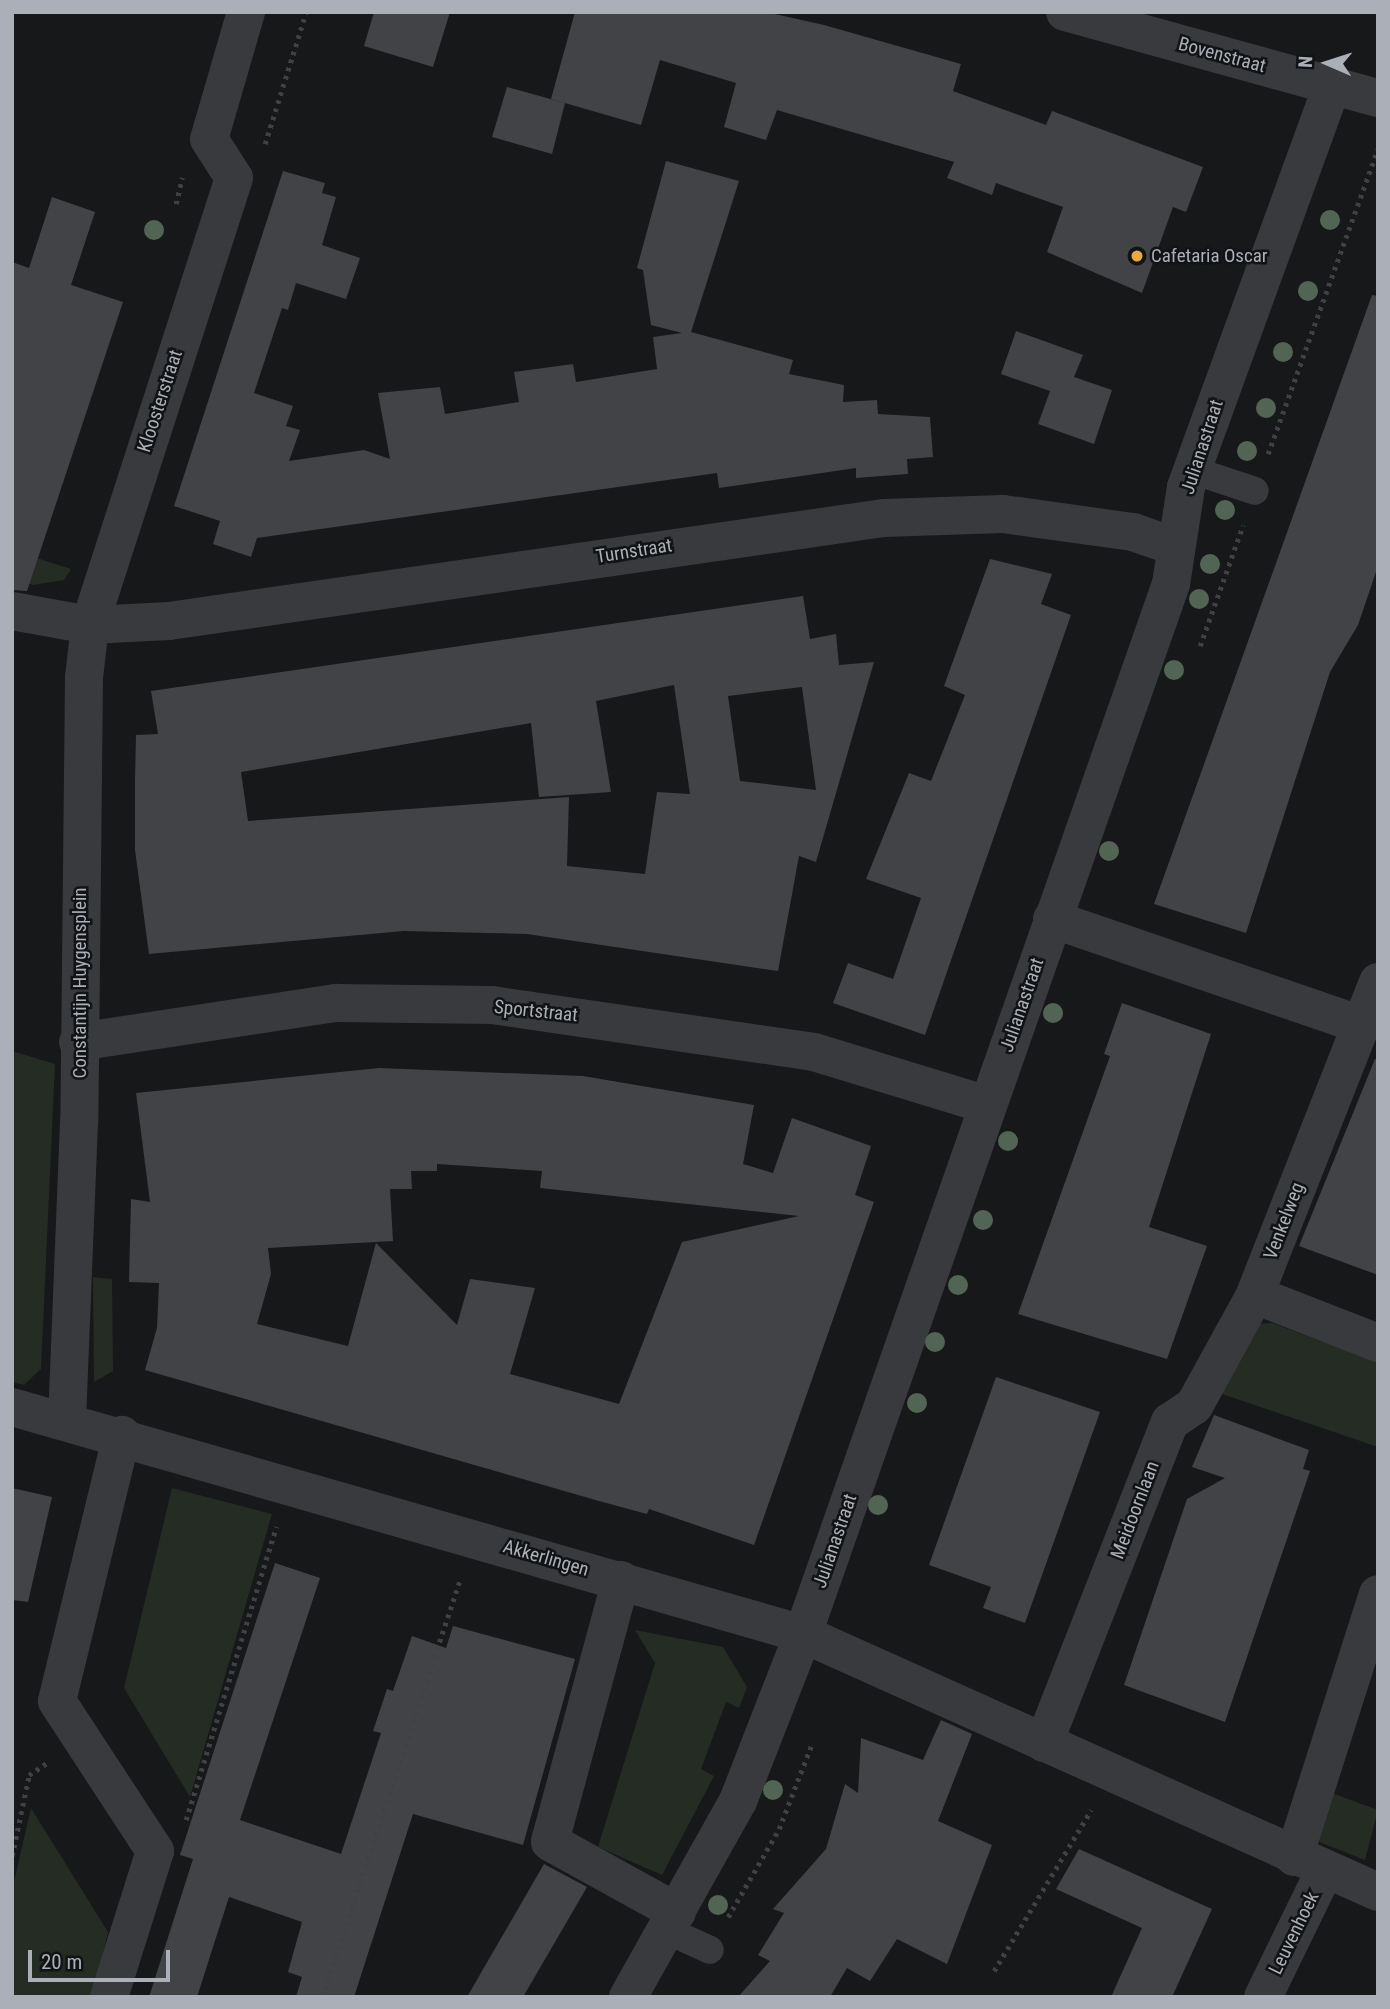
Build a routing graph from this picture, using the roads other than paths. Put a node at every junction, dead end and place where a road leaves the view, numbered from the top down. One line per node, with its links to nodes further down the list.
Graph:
1 (246, 12): 9 (street, Kloosterstraat)
2 (1065, 12): 3 (street, Bovenstraat)
3 (1332, 86): 4 (street, Bovenstraat); 5 (street, Julianastraat)
4 (1378, 98)
5 (1192, 470): 6 (lane); 7 (street, Julianastraat)
6 (1255, 491)
7 (1176, 547): 9 (street, Turnstraat); 10 (street, Julianastraat)
8 (12, 611): 9 (street)
9 (90, 625): 13 (street, Constantijn Huygensplein)
10 (1052, 919): 12 (street); 14 (street, Julianastraat)
11 (1378, 982): 12 (street, Venkelweg)
12 (1361, 1025): 15 (street, Venkelweg)
13 (78, 1042): 14 (street, Sportstraat); 18 (street, Constantijn Huygensplein)
14 (987, 1105): 22 (street, Julianastraat)
15 (1255, 1295): 16 (street); 23 (street, Meidoornlaan)
16 (1378, 1343)
17 (12, 1407): 18 (street, Akkerlingen)
18 (67, 1422): 19 (street, Akkerlingen)
19 (122, 1435): 20 (street, Akkerlingen); 28 (street)
20 (621, 1580): 22 (street, Akkerlingen); 26 (street)
21 (1378, 1594): 24 (street)
22 (803, 1634): 23 (street); 26 (street, Julianastraat)
23 (1044, 1743): 24 (street)
24 (1309, 1863): 25 (street); 30 (street, Leuvenhoek)
25 (1378, 1892)
26 (671, 1921): 27 (lane); 29 (street, Julianastraat)
27 (710, 1950)
28 (109, 1997)
29 (628, 1997)
30 (1263, 1997)

